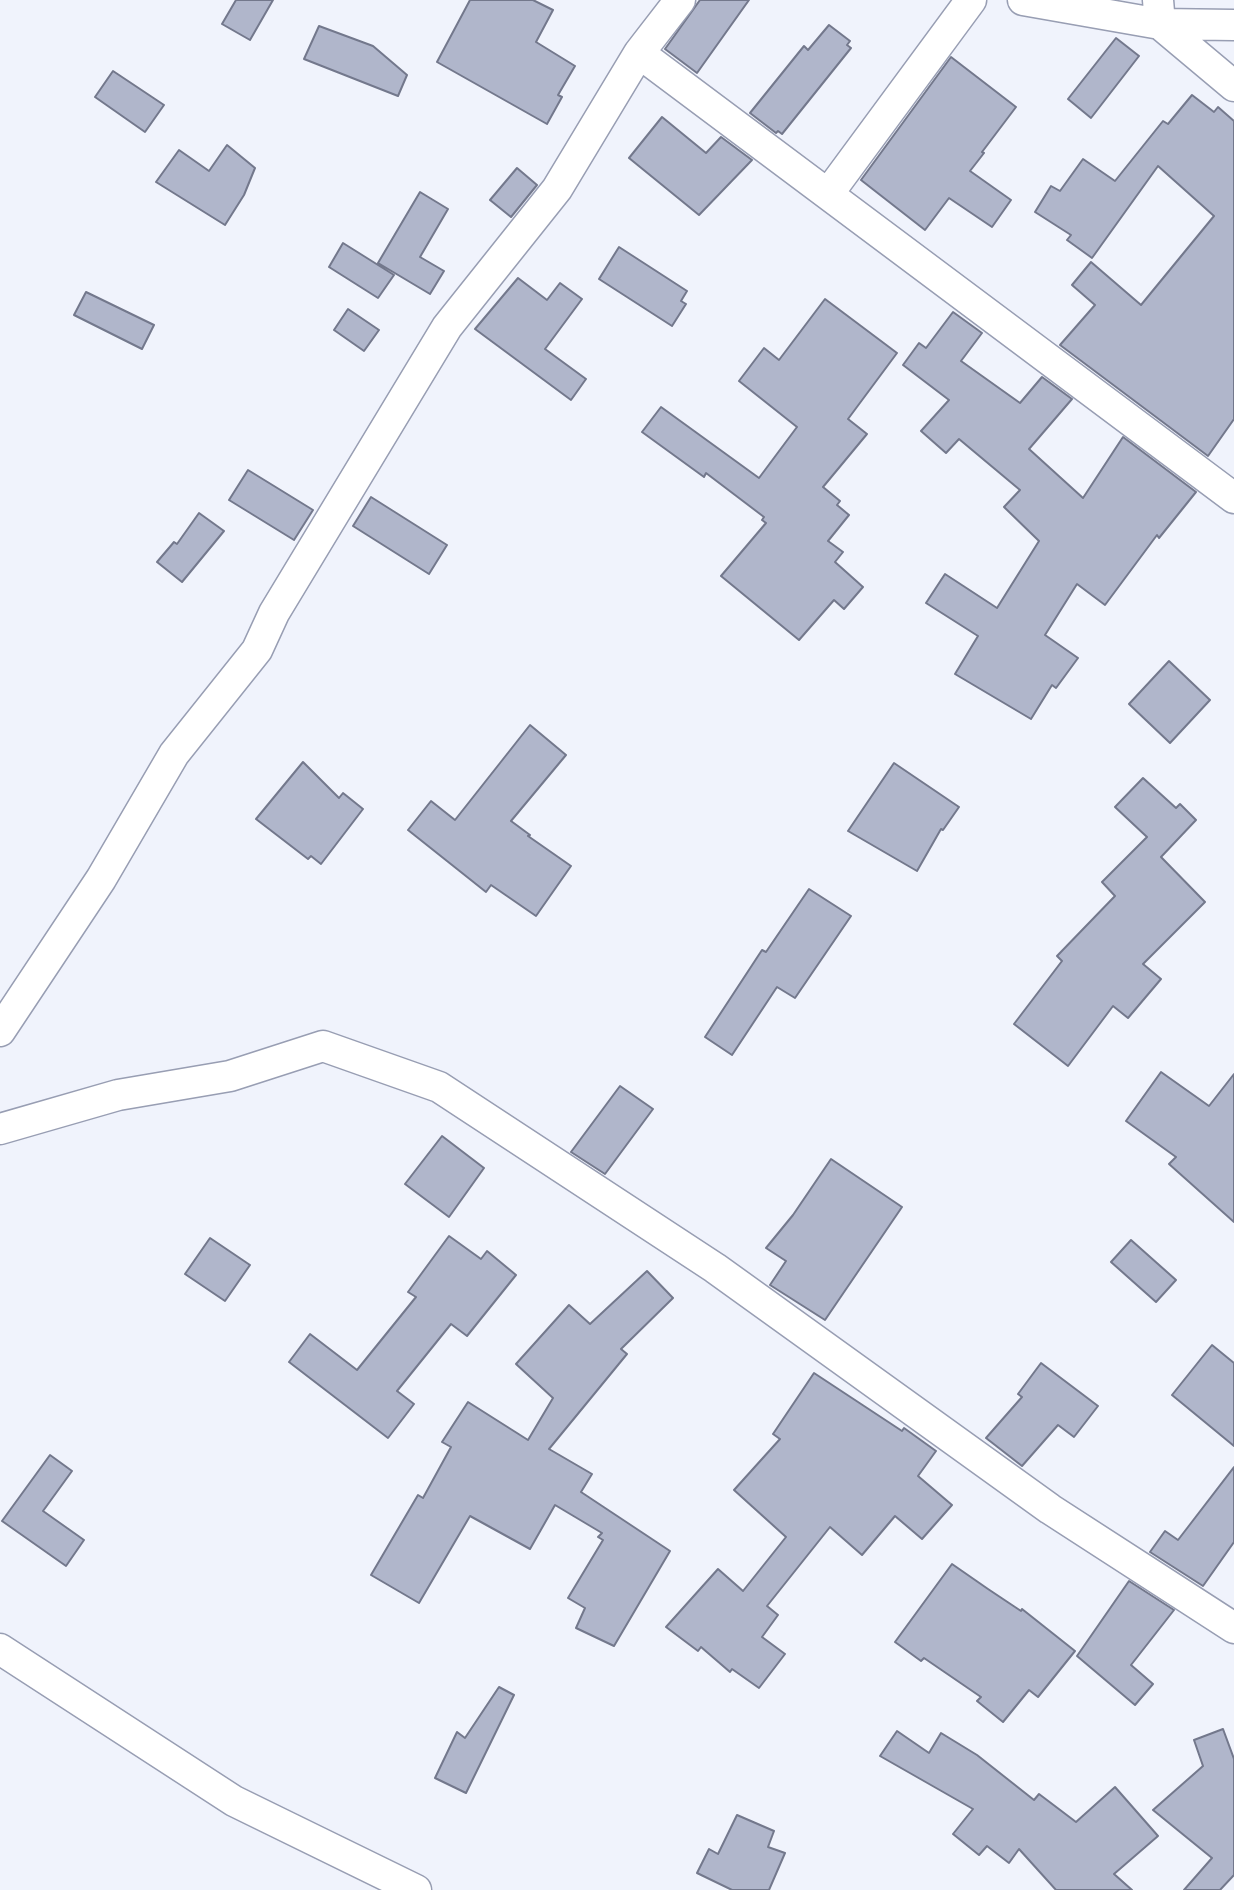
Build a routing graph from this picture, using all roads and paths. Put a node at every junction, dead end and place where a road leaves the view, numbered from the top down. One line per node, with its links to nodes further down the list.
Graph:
1 (680, 0): 6 (street)
2 (971, 0): 8 (street)
3 (1023, 0): 4 (street)
4 (1159, 12): 5 (street); 7 (street)
5 (1234, 25)
6 (639, 53): 8 (street); 10 (street)
7 (1234, 86)
8 (828, 194): 9 (street)
9 (1234, 498)
10 (0, 1031)
11 (0, 1129): 12 (street)
12 (1233, 1625)
13 (0, 1649): 14 (street)
14 (416, 1890)

